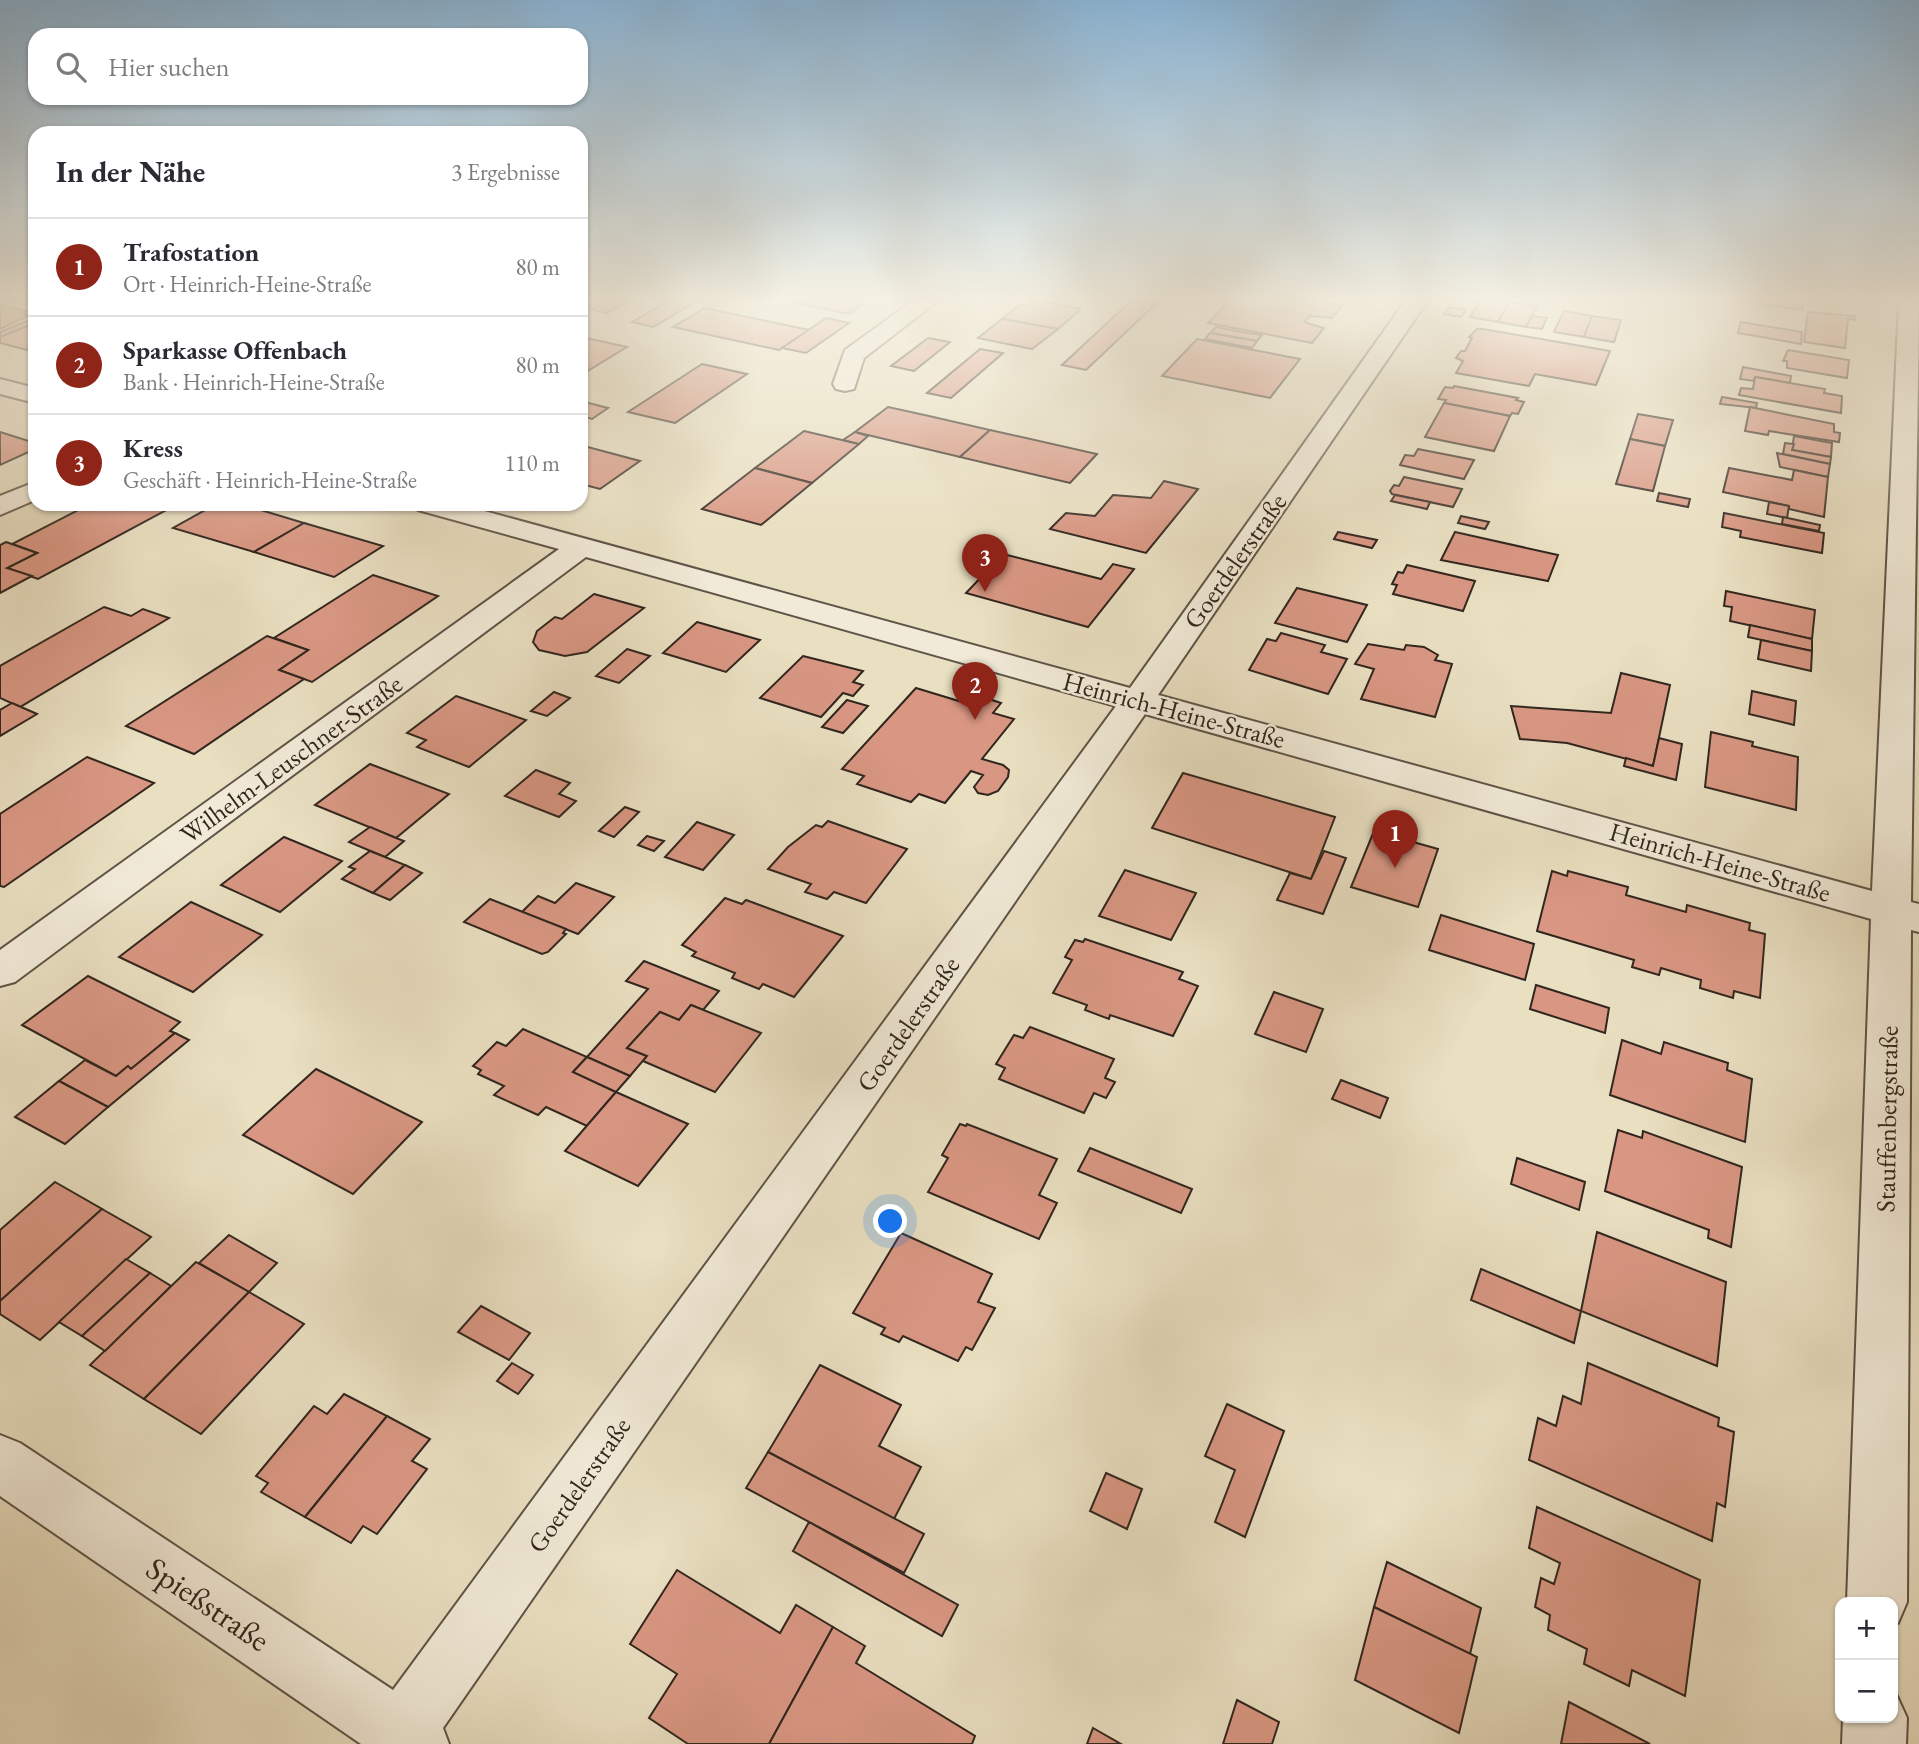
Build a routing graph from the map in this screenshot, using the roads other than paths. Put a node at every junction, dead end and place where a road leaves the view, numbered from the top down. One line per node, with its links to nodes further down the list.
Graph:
1 (1360, 381): 9 (street, Goerdelerstraße)
2 (1909, 381): 10 (street, Stauffenbergstraße)
3 (0, 386): 4 (street)
4 (28, 394)
5 (28, 493): 6 (street)
6 (0, 507)
7 (453, 511): 8 (street, Heinrich-Heine-Straße)
8 (582, 547): 9 (street, Heinrich-Heine-Straße); 11 (street, Wilhelm-Leuschner-Straße)
9 (1138, 701): 10 (street, Heinrich-Heine-Straße); 15 (street, Goerdelerstraße)
10 (1905, 914): 13 (street, Stauffenbergstraße)
11 (0, 971)
12 (0, 1463): 15 (street, Spießstraße)
13 (1877, 1597)
14 (1875, 1723): 16 (street)
15 (404, 1740)
16 (1874, 1744)

